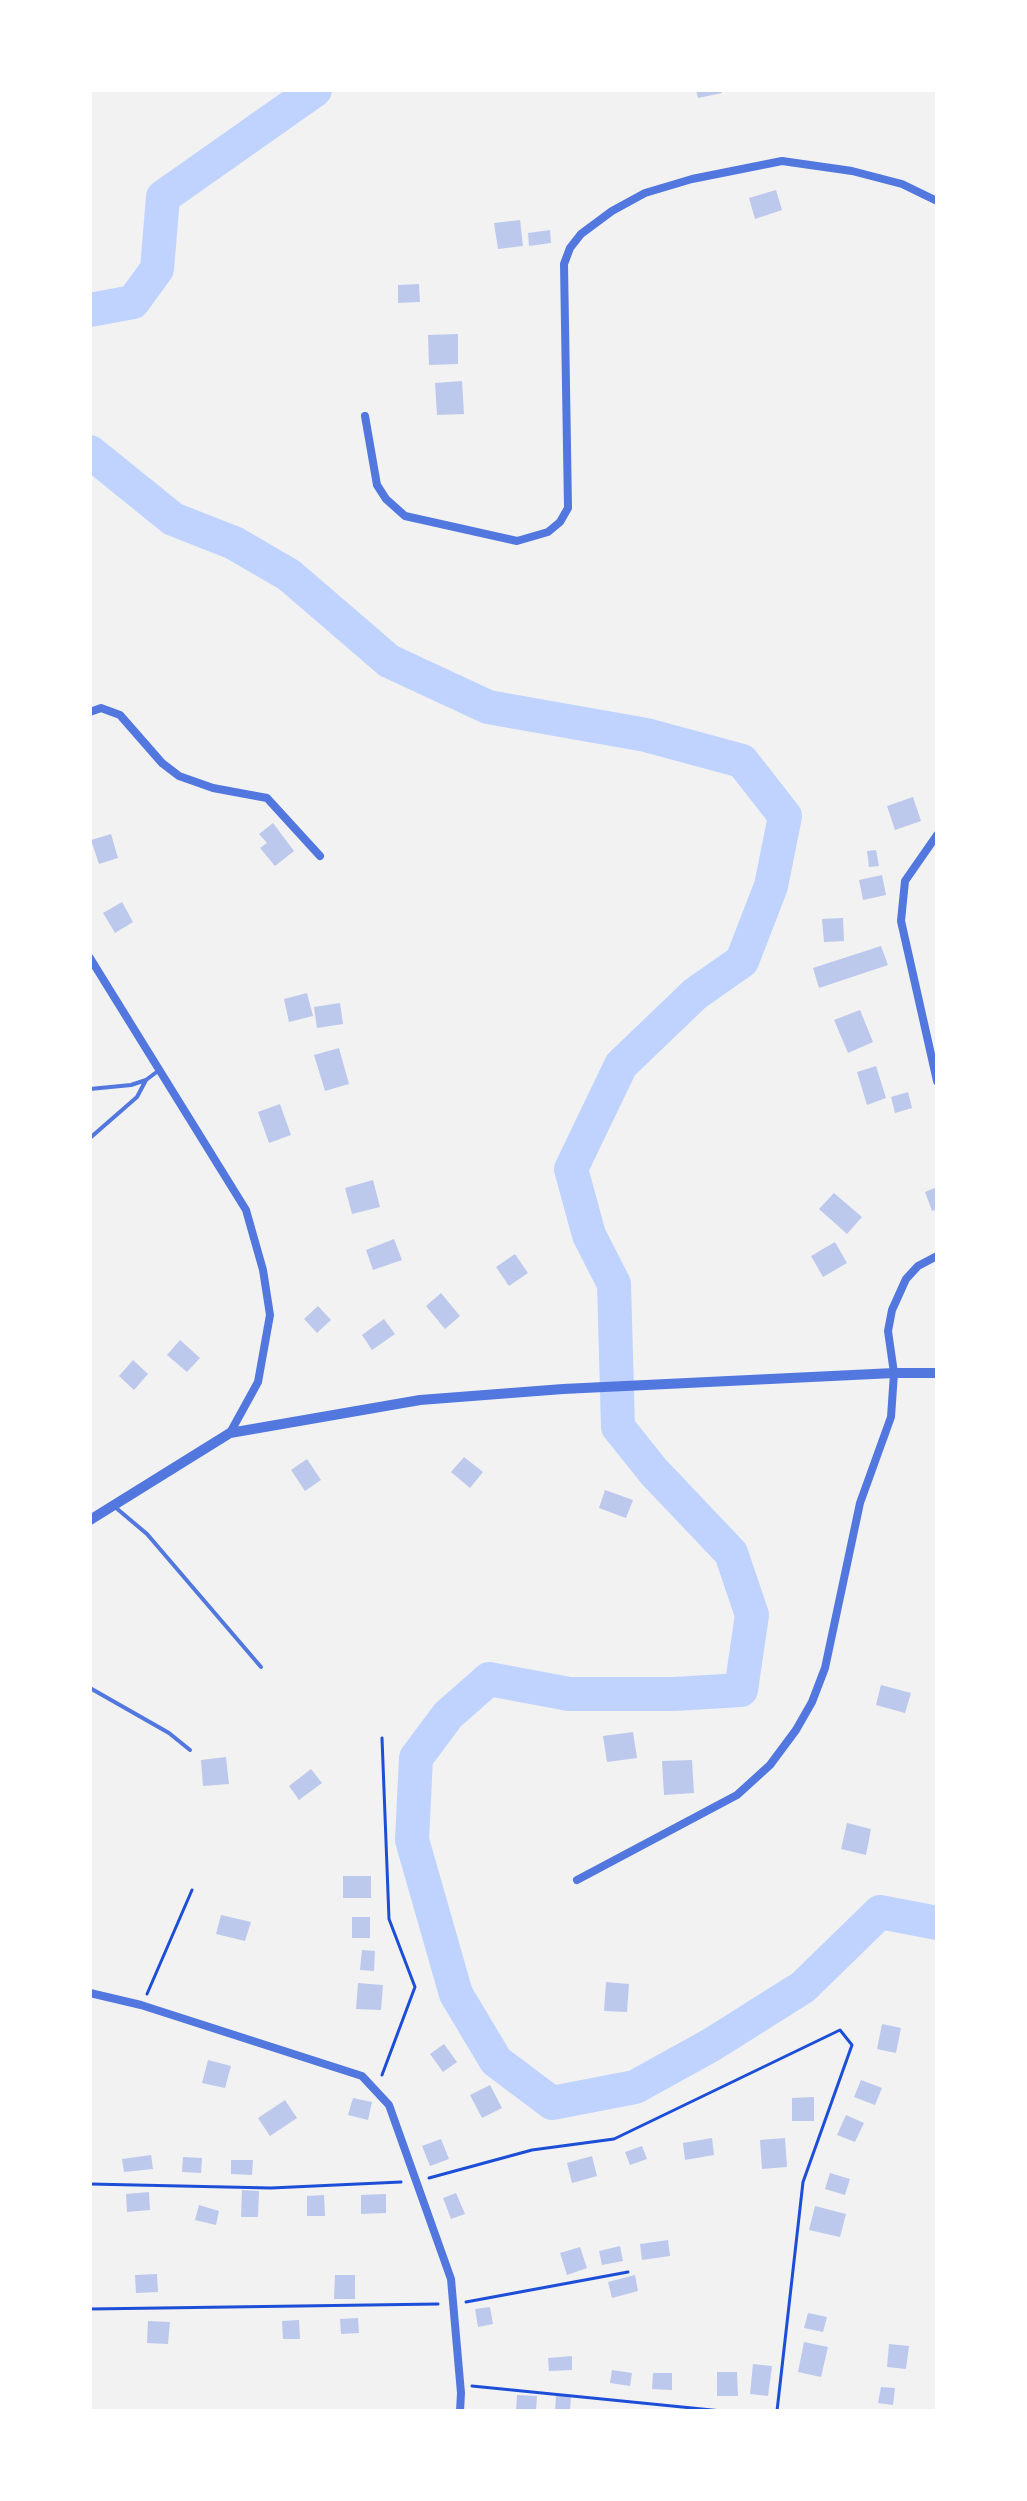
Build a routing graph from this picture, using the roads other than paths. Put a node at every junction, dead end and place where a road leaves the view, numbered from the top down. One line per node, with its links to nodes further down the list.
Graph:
1 (937, 201): 2 (street)
2 (365, 416)
3 (90, 712): 5 (street)
4 (937, 835): 10 (street)
5 (320, 856)
6 (90, 958): 7 (street)
7 (95, 975): 8 (street)
8 (158, 1071): 9 (lane); 16 (street)
9 (146, 1080): 11 (lane); 12 (lane)
10 (937, 1081)
11 (90, 1089)
12 (90, 1138)
13 (937, 1256): 14 (street)
14 (894, 1373): 15 (street); 16 (street); 22 (street)
15 (937, 1373)
16 (230, 1433): 17 (street)
17 (115, 1507): 18 (street); 19 (lane)
18 (90, 1520)
19 (261, 1667)
20 (90, 1688): 21 (lane)
21 (190, 1750)
22 (577, 1880)
23 (90, 1993): 24 (street)
24 (460, 2411)

